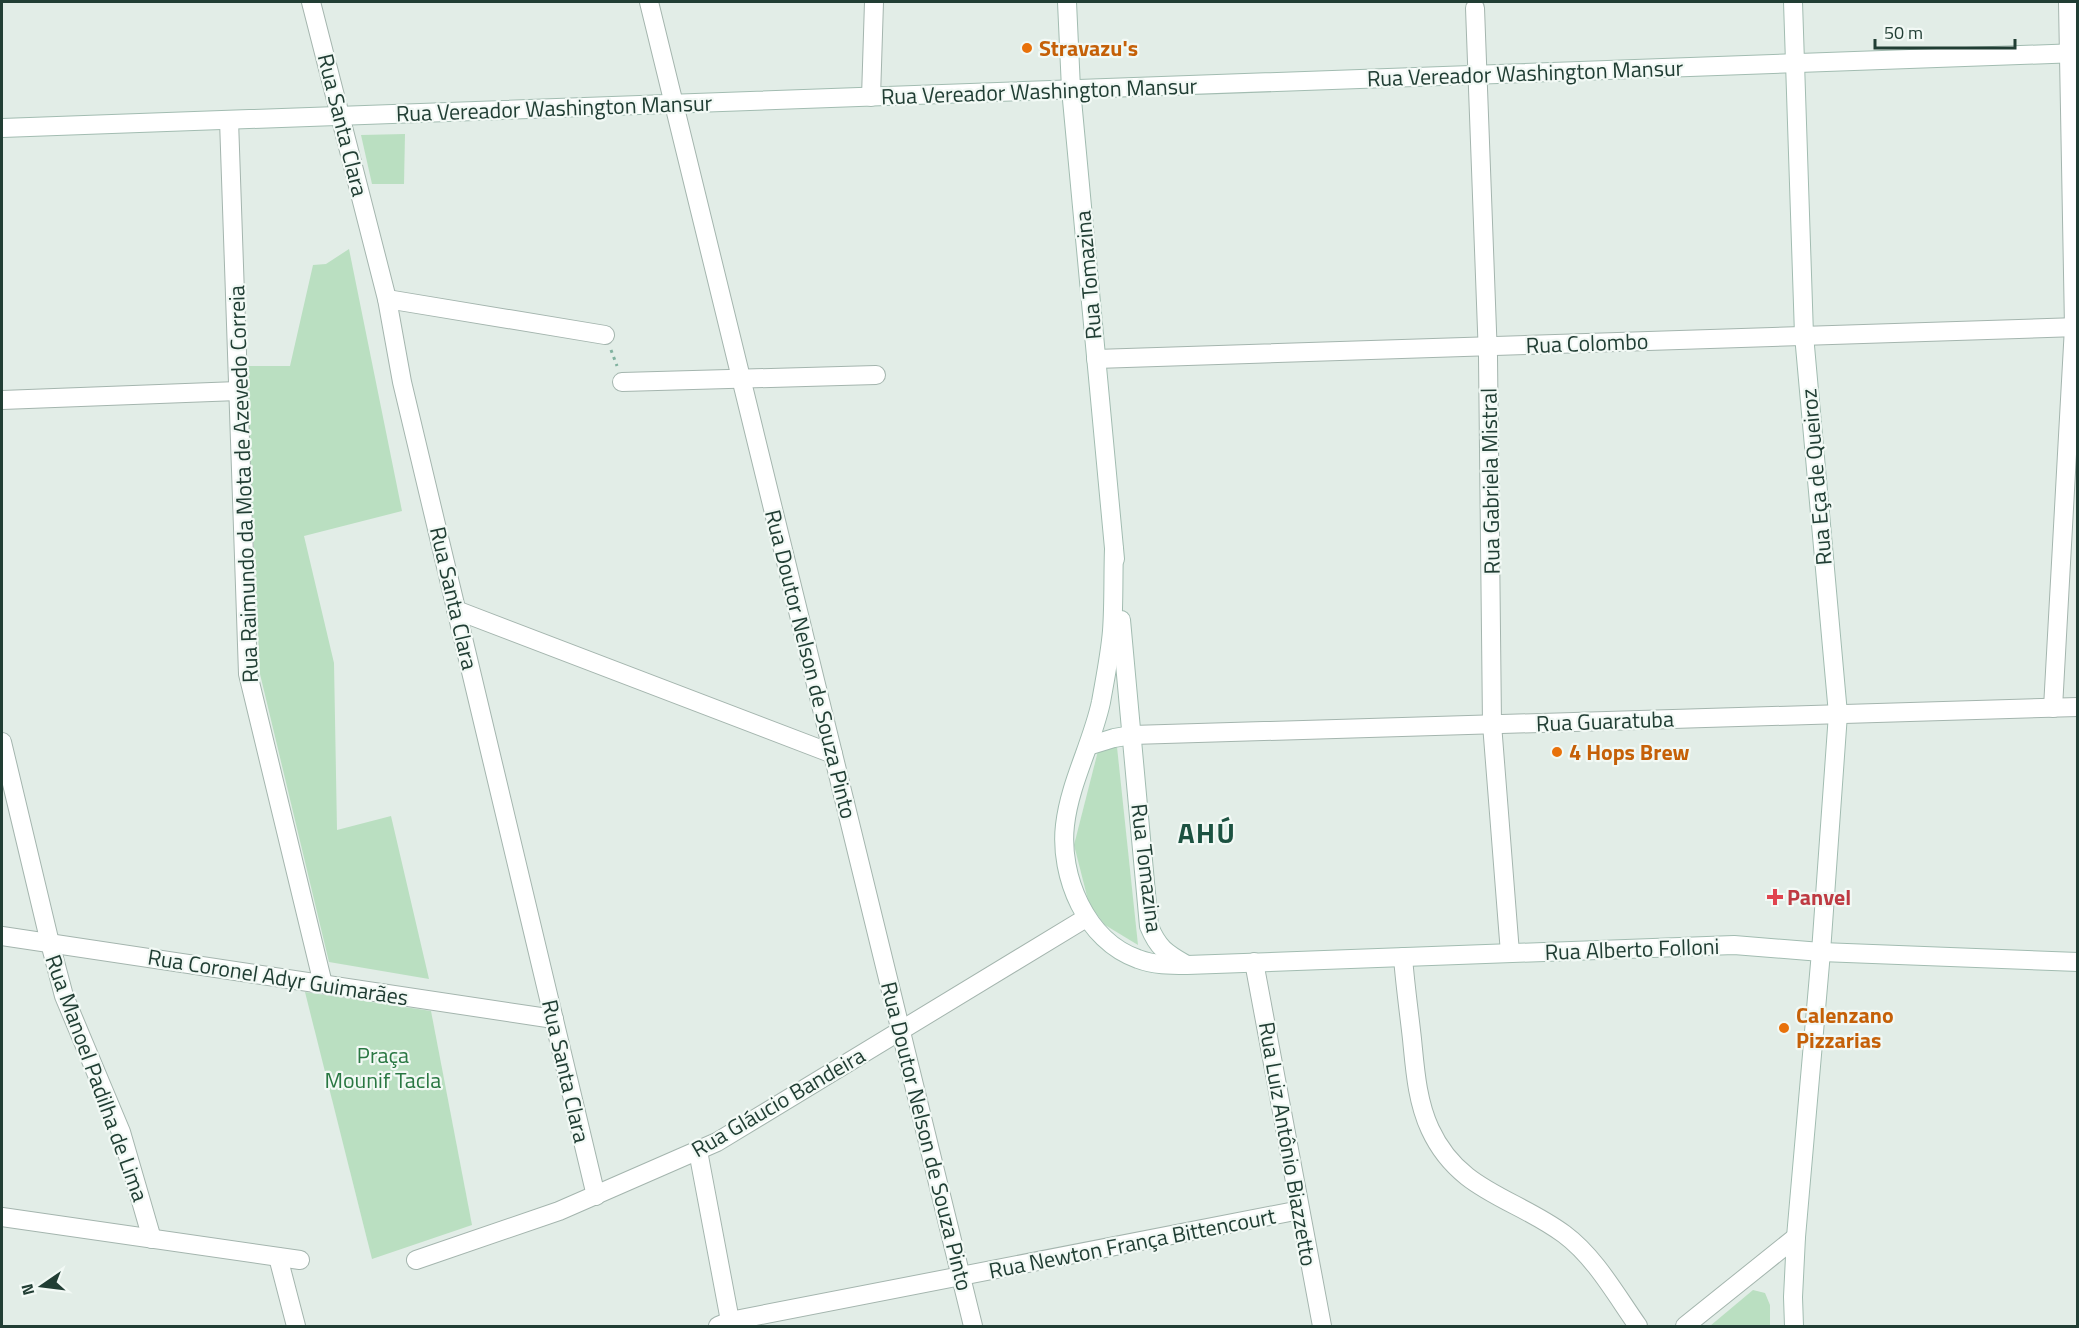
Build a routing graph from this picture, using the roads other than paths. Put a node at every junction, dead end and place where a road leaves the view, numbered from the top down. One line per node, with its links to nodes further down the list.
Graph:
1 (311, 2): 14 (street, Rua Santa Clara)
2 (649, 2): 13 (street, Rua Doutor Nelson de Souza Pinto)
3 (874, 2): 12 (street)
4 (1067, 2): 11 (street, Rua Tomazina)
5 (1793, 2): 9 (street, Rua Eça de Queiroz)
6 (2068, 2): 8 (street)
7 (1475, 8): 10 (street, Rua Gabriela Mistral)
8 (2073, 53): 9 (street, Rua Vereador Washington Mansur); 18 (street)
9 (1796, 63): 10 (street, Rua Vereador Washington Mansur); 20 (street, Rua Eça de Queiroz)
10 (1478, 75): 11 (street, Rua Vereador Washington Mansur); 21 (street, Rua Gabriela Mistral)
11 (1071, 89): 12 (street, Rua Vereador Washington Mansur); 22 (street, Rua Tomazina)
12 (871, 97): 13 (street, Rua Vereador Washington Mansur)
13 (674, 104): 14 (street, Rua Vereador Washington Mansur); 24 (street, Rua Doutor Nelson de Souza Pinto)
14 (340, 116): 15 (street, Rua Vereador Washington Mansur); 17 (street, Rua Santa Clara)
15 (229, 120): 16 (street, Rua Vereador Washington Mansur); 26 (street, Rua Raimundo da Mota de Azevedo Correia)
16 (2, 128)
17 (387, 299): 19 (street); 29 (street, Rua Santa Clara)
18 (2076, 327): 20 (street, Rua Colombo); 31 (street)
19 (605, 334)
20 (1804, 335): 21 (street, Rua Colombo); 32 (street, Rua Eça de Queiroz)
21 (1488, 346): 22 (street, Rua Colombo); 33 (street, Rua Gabriela Mistral)
22 (1096, 359): 28 (street, Rua Tomazina)
23 (876, 375): 24 (street)
24 (742, 379): 25 (street); 37 (street, Rua Doutor Nelson de Souza Pinto)
25 (622, 382)
26 (238, 391): 27 (street); 47 (street, Rua Raimundo da Mota de Azevedo Correia)
27 (2, 400)
28 (1114, 549): 34 (street, Rua Tomazina); 36 (street, Rua Tomazina)
29 (456, 610): 37 (street); 48 (street, Rua Santa Clara)
30 (2078, 707): 31 (street, Rua Guaratuba)
31 (2053, 708): 32 (street, Rua Guaratuba)
32 (1838, 714): 33 (street, Rua Guaratuba); 41 (street, Rua Eça de Queiroz)
33 (1492, 724): 34 (street, Rua Guaratuba); 42 (street, Rua Gabriela Mistral)
34 (1132, 735): 36 (street, Rua Guaratuba); 46 (street, Rua Tomazina)
35 (2, 742): 40 (street, Rua Manoel Padilha de Lima)
36 (1088, 746): 38 (street, Rua Tomazina)
37 (833, 754): 49 (street, Rua Doutor Nelson de Souza Pinto)
38 (1086, 918): 46 (street, Rua Tomazina); 49 (street, Rua Gláucio Bandeira)
39 (2, 936): 40 (street, Rua Coronel Adyr Guimarães)
40 (50, 943): 47 (street, Rua Coronel Adyr Guimarães); 55 (street, Rua Manoel Padilha de Lima)
41 (1821, 952): 42 (street, Rua Alberto Folloni); 45 (street, Rua Alberto Folloni); 54 (street, Rua Eça de Queiroz)
42 (1510, 953): 43 (street, Rua Alberto Folloni)
43 (1403, 957): 44 (street, Rua Alberto Folloni); 64 (street)
44 (1254, 962): 46 (street, Rua Alberto Folloni); 52 (street, Rua Luiz Antônio Biazzetto)
45 (2078, 962)
46 (1187, 965)
47 (322, 984): 48 (street, Rua Coronel Adyr Guimarães)
48 (554, 1019): 51 (street, Rua Santa Clara)
49 (901, 1030): 50 (street, Rua Gláucio Bandeira); 59 (street, Rua Doutor Nelson de Souza Pinto)
50 (698, 1151): 51 (street, Rua Gláucio Bandeira); 60 (street)
51 (596, 1196): 58 (street, Rua Gláucio Bandeira)
52 (1300, 1210): 59 (street, Rua Newton França Bittencourt); 63 (street, Rua Luiz Antônio Biazzetto)
53 (2, 1217): 55 (street)
54 (1796, 1237): 65 (street); 66 (street, Rua Eça de Queiroz)
55 (152, 1239): 56 (street)
56 (278, 1257): 57 (street); 61 (street)
57 (300, 1260)
58 (416, 1260)
59 (961, 1276): 60 (street, Rua Newton França Bittencourt); 62 (street, Rua Doutor Nelson de Souza Pinto)
60 (726, 1324)
61 (296, 1326)
62 (974, 1326)
63 (1322, 1326)
64 (1638, 1326)
65 (1685, 1326)
66 (1794, 1326)

